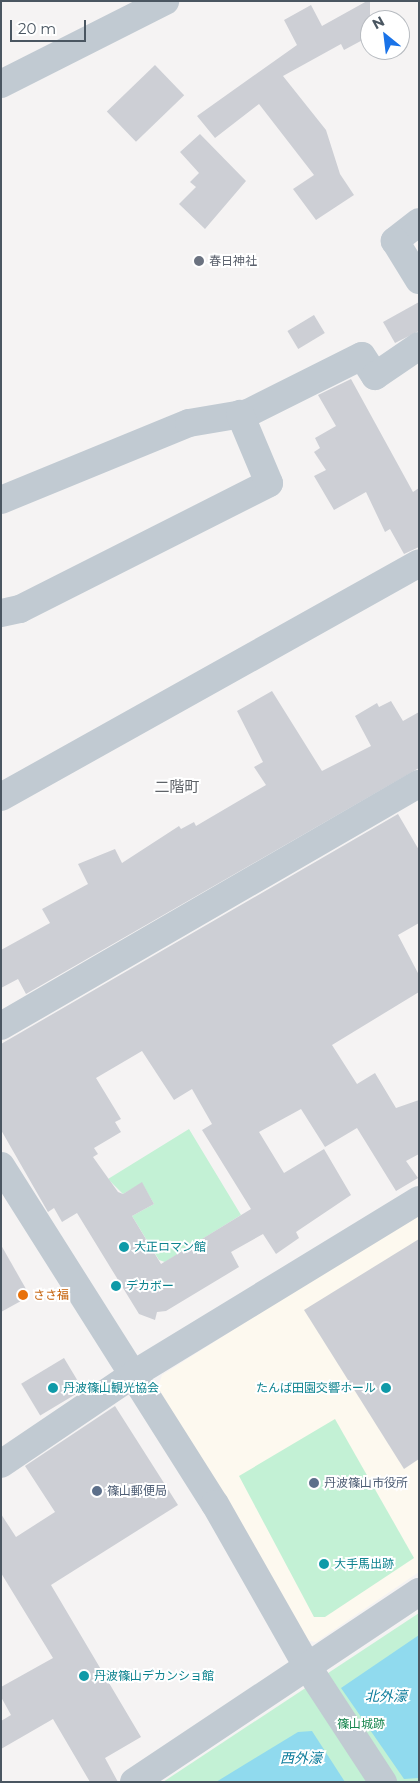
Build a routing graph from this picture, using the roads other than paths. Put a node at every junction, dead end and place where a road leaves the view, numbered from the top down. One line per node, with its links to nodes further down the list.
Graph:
1 (165, 1): 2 (street)
2 (1, 84)
3 (419, 222): 4 (street)
4 (419, 280)
5 (419, 346): 6 (street)
6 (240, 414): 7 (street); 9 (street)
7 (1, 500)
8 (419, 563): 11 (street)
9 (1, 613)
10 (419, 784): 12 (street)
11 (1, 797)
12 (1, 1026)
13 (1, 1166): 15 (street)
14 (419, 1200): 15 (street)
15 (134, 1374): 16 (street); 18 (street)
16 (1, 1464)
17 (419, 1592): 18 (street)
18 (307, 1666): 19 (street); 20 (street)
19 (134, 1782)
20 (383, 1782)

